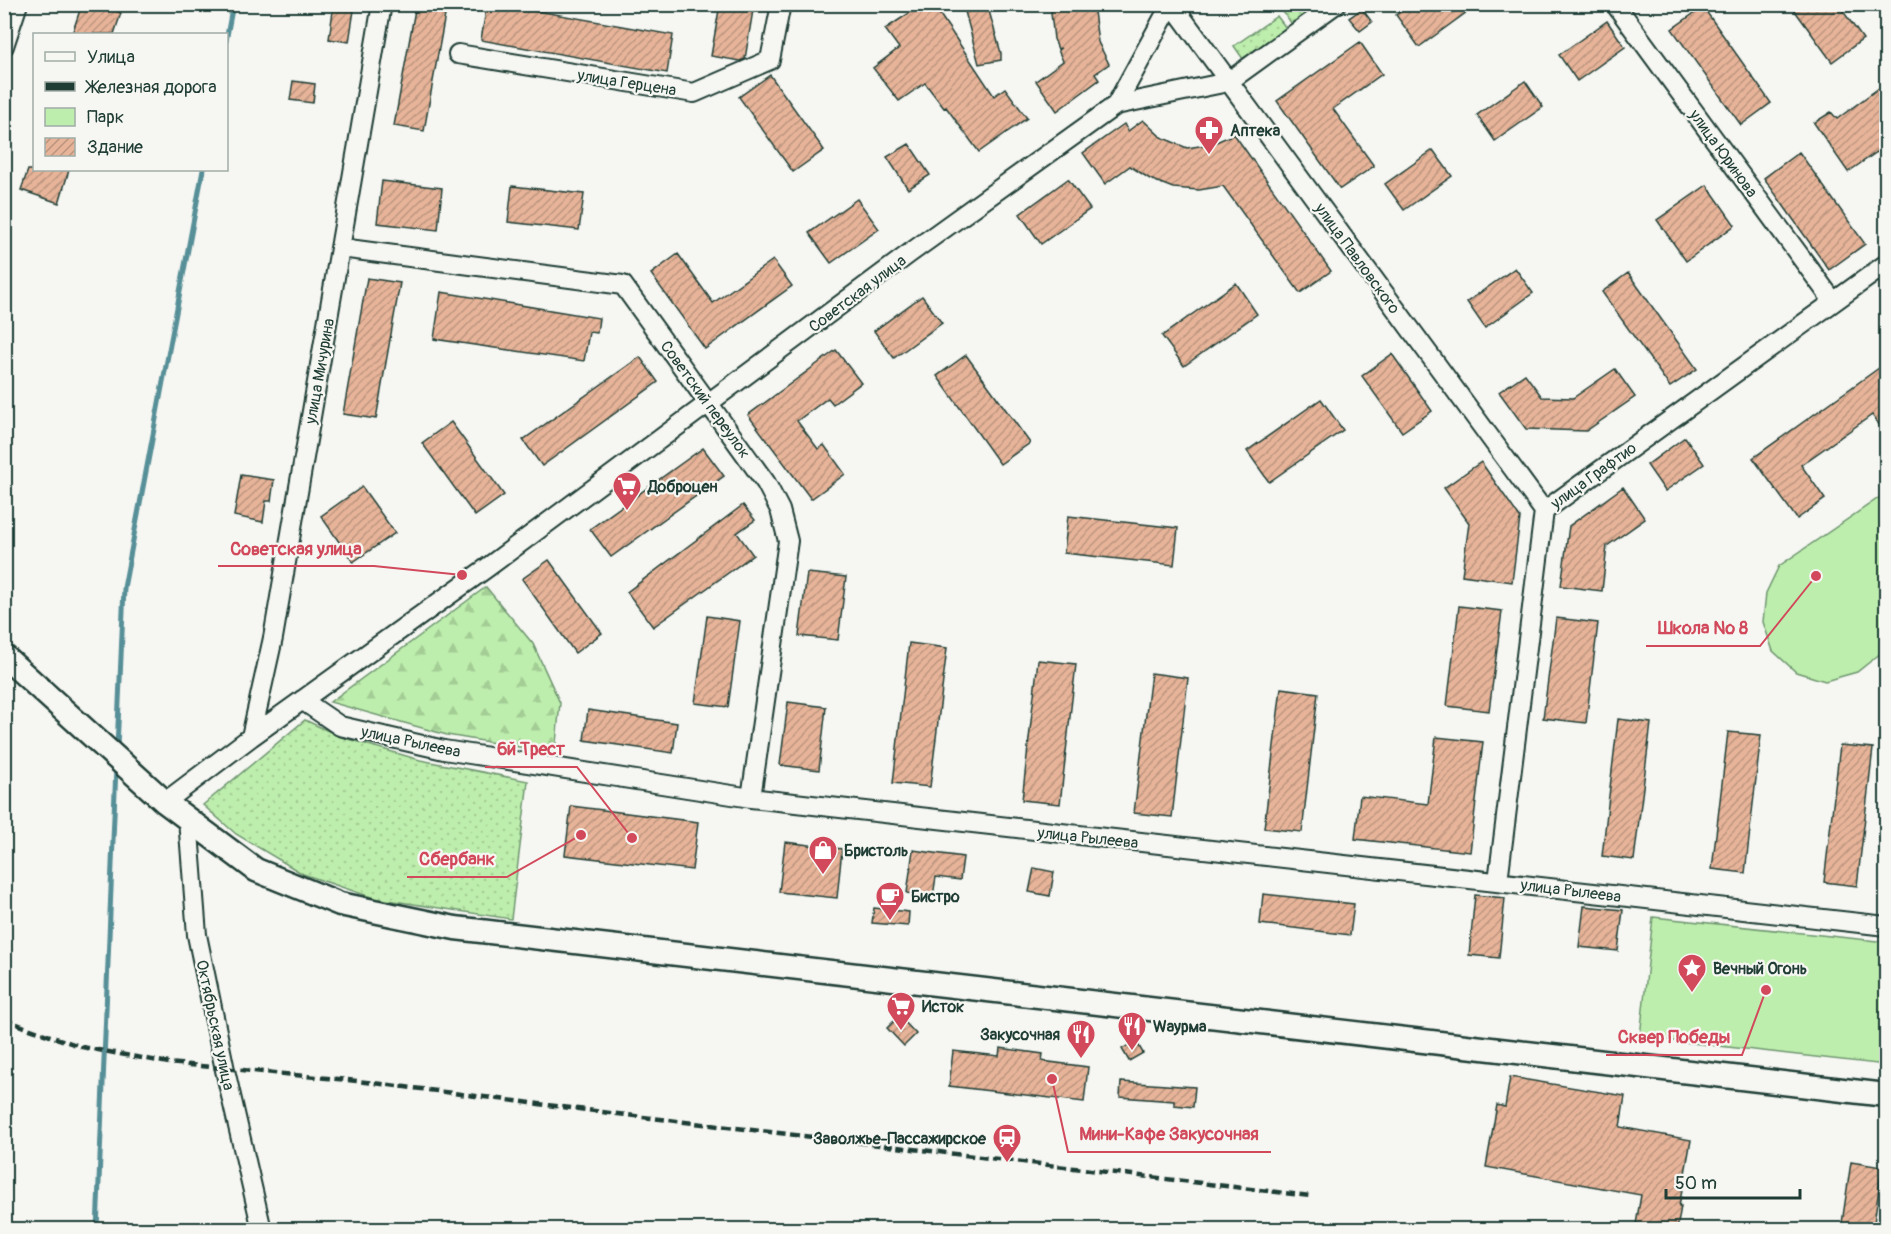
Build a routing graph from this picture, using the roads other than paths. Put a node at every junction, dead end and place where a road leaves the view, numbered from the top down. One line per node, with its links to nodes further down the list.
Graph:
1 (18, 4): 7 (street)
2 (382, 4): 11 (street, улица Мичурина)
3 (782, 4): 8 (street, улица Герцена)
4 (1171, 4): 9 (street, улица Павловского); 10 (street)
5 (1336, 4): 9 (street)
6 (1615, 4): 13 (street, улица Юринова)
7 (4, 46)
8 (458, 54)
9 (1228, 82): 10 (street); 15 (street, улица Павловского)
10 (1116, 105): 14 (street, Советская улица)
11 (341, 248): 14 (street, Советский переулок); 18 (street, улица Мичурина)
12 (1887, 264): 13 (street, улица Графтио)
13 (1833, 301): 15 (street, улица Графтио)
14 (709, 403): 17 (street, Советская улица); 19 (street, Советский переулок)
15 (1544, 511): 22 (street, улица Графтио)
16 (4, 656): 20 (main road)
17 (302, 700): 18 (street, Советская улица); 19 (street, улица Рылеева)
18 (251, 737): 20 (street, Советская улица)
19 (751, 798): 22 (street, улица Рылеева)
20 (165, 802): 21 (main road)
21 (188, 819): 24 (main road); 25 (street, Октябрьская улица)
22 (1498, 881): 23 (street, улица Рылеева)
23 (1887, 926)
24 (1887, 1095)
25 (262, 1230)

